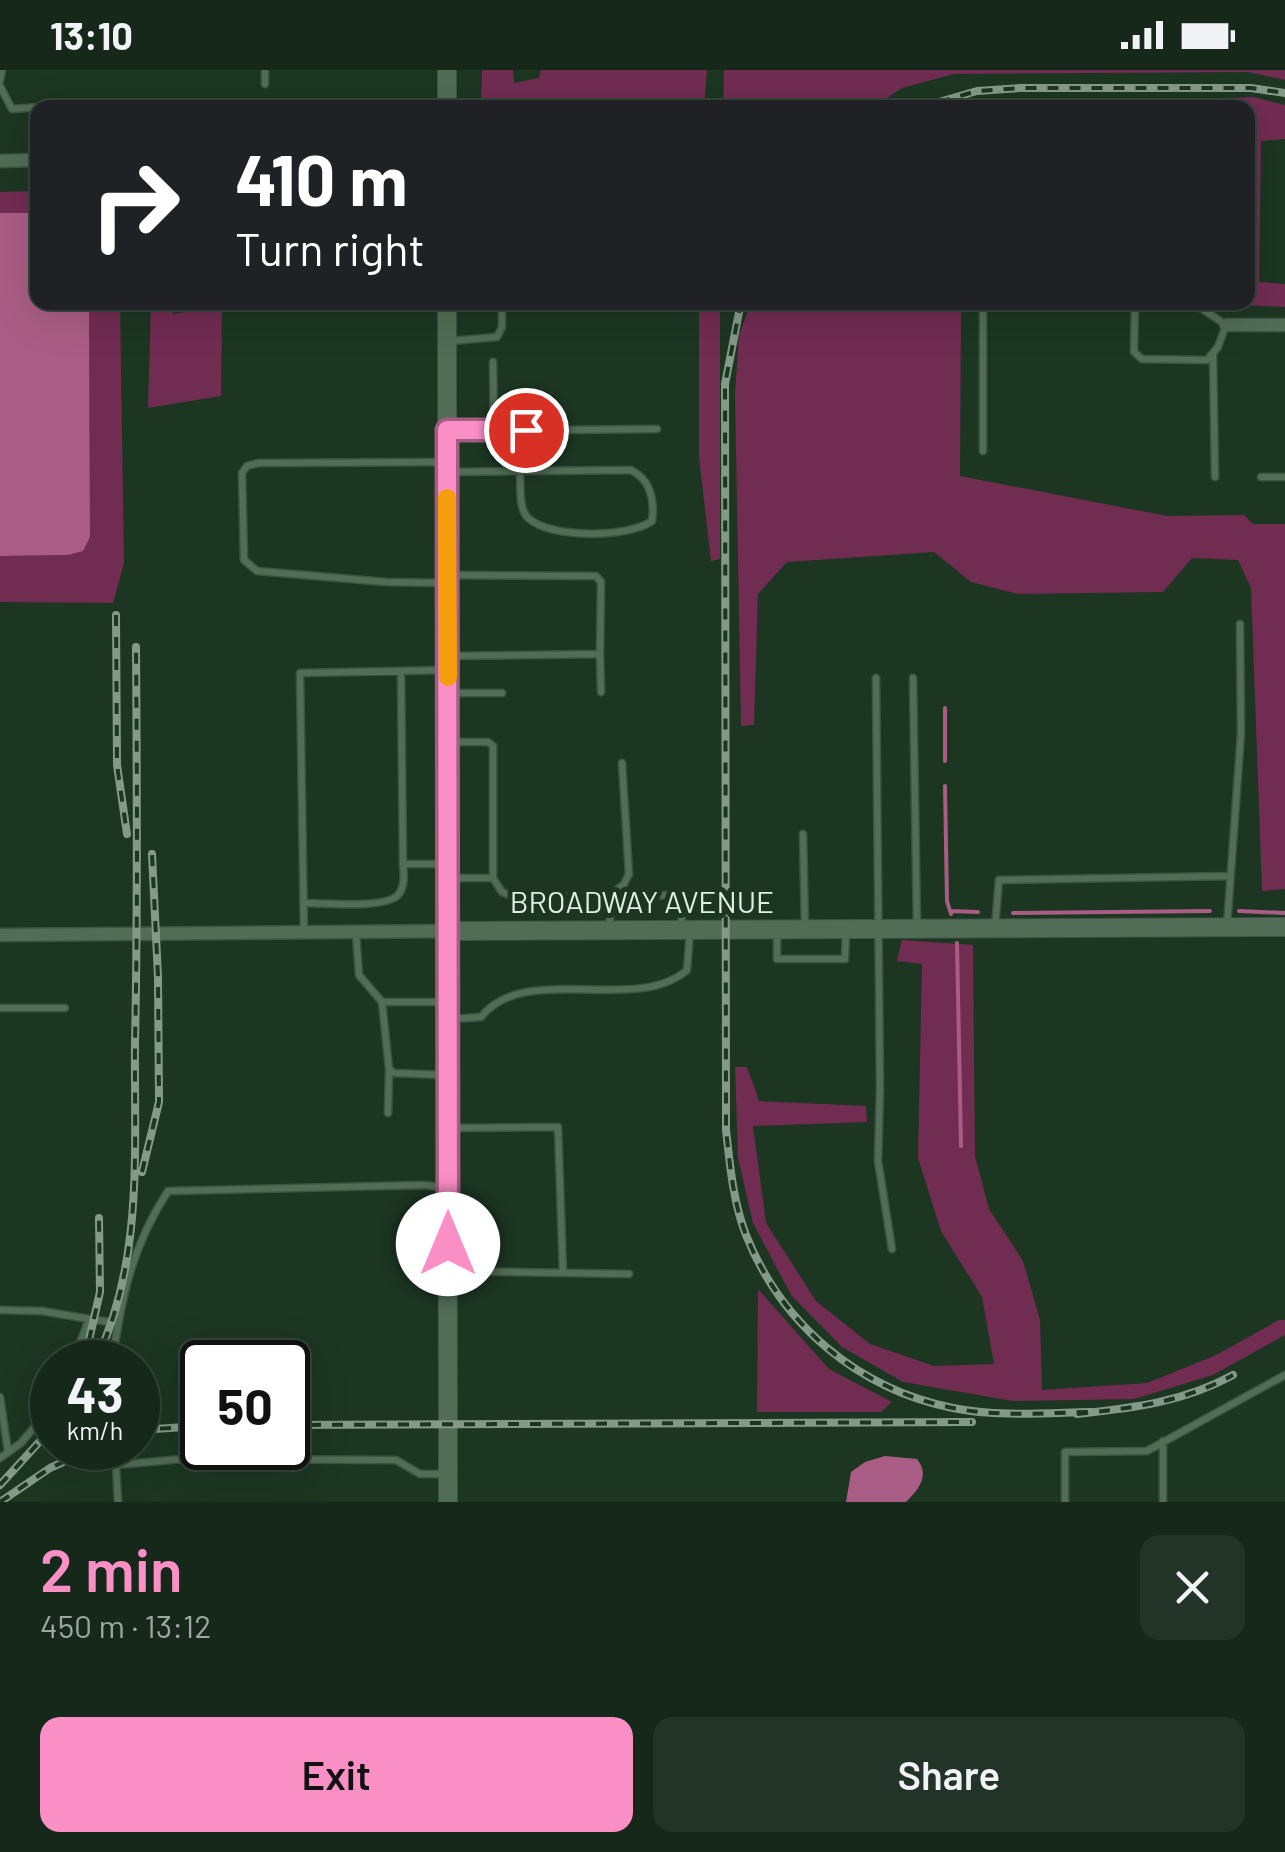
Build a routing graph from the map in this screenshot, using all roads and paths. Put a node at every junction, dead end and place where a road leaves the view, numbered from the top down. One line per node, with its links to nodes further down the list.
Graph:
1 (2, 70): 4 (lane)
2 (265, 70): 5 (lane)
3 (447, 70): 6 (main road)
4 (0, 83): 7 (lane)
5 (265, 84)
6 (447, 100)
7 (30, 108)
8 (30, 160): 9 (street)
9 (0, 161)
10 (448, 310): 17 (main road)
11 (502, 310): 17 (lane)
12 (984, 310): 23 (lane)
13 (1135, 310): 18 (lane)
14 (1204, 310): 15 (lane)
15 (1226, 325): 16 (street); 18 (lane)
16 (1285, 325)
17 (448, 341): 21 (main road)
18 (1213, 353): 26 (lane)
19 (494, 362): 22 (lane)
20 (657, 429): 22 (lane)
21 (447, 430): 22 (lane); 24 (main road)
22 (494, 430)
23 (984, 451)
24 (447, 467): 25 (lane); 29 (main road); 29 (lane)
25 (520, 472): 25 (lane)
26 (1215, 476)
27 (1260, 477): 28 (lane)
28 (1285, 477)
29 (447, 579): 31 (lane); 32 (main road)
30 (1240, 624): 44 (lane)
31 (600, 654): 32 (lane); 36 (lane)
32 (448, 663): 33 (lane); 37 (main road)
33 (401, 671): 42 (lane); 47 (lane)
34 (876, 678): 57 (lane)
35 (913, 678): 50 (lane)
36 (601, 692)
37 (448, 693): 38 (lane); 39 (main road)
38 (502, 693)
39 (448, 742): 43 (main road); 45 (lane)
40 (622, 764): 46 (lane)
41 (803, 834): 55 (lane)
42 (404, 864): 43 (lane); 47 (lane)
43 (449, 871): 45 (lane); 59 (main road)
44 (1230, 876): 49 (lane); 51 (lane)
45 (494, 878): 46 (lane)
46 (610, 895): 52 (lane); 53 (lane)
47 (304, 903): 60 (lane)
48 (1285, 927): 49 (main road, BROADWAY AVENUE)
49 (1227, 928): 51 (main road, BROADWAY AVENUE)
50 (917, 929): 51 (main road, BROADWAY AVENUE); 57 (main road, BROADWAY AVENUE)
51 (995, 929)
52 (610, 930): 53 (main road, BROADWAY AVENUE); 59 (main road, BROADWAY AVENUE)
53 (686, 930): 54 (main road, BROADWAY AVENUE); 65 (lane)
54 (777, 930): 55 (main road, BROADWAY AVENUE); 56 (lane)
55 (805, 930): 56 (main road, BROADWAY AVENUE)
56 (846, 930): 57 (main road, BROADWAY AVENUE)
57 (879, 930): 71 (lane)
58 (356, 932): 59 (street, BROADWAY AVENUE); 60 (street, BROADWAY AVENUE); 62 (lane)
59 (449, 932): 65 (main road)
60 (304, 933): 61 (street, BROADWAY AVENUE)
61 (0, 935)
62 (382, 1002): 65 (lane); 66 (lane)
63 (0, 1008): 64 (lane)
64 (65, 1008)
65 (448, 1010): 67 (main road)
66 (390, 1069): 67 (lane); 68 (lane)
67 (448, 1075): 69 (main road)
68 (388, 1113)
69 (448, 1128): 70 (main road); 73 (lane)
70 (448, 1188): 72 (main road); 77 (lane)
71 (892, 1249)
72 (448, 1271): 73 (lane); 88 (main road)
73 (563, 1272): 74 (lane)
74 (629, 1274)
75 (0, 1310): 76 (lane)
76 (89, 1319): 77 (lane); 78 (lane)
77 (118, 1323): 79 (lane)
78 (81, 1340)
79 (115, 1340)
80 (1285, 1375): 83 (lane)
81 (0, 1398): 84 (lane)
82 (30, 1432): 84 (lane)
83 (1163, 1441): 91 (lane); 92 (lane)
84 (8, 1452): 85 (lane)
85 (0, 1458)
86 (160, 1461): 88 (lane)
87 (116, 1470): 89 (lane)
88 (448, 1474): 90 (main road)
89 (118, 1502)
90 (448, 1502)
91 (1065, 1502)
92 (1163, 1502)

